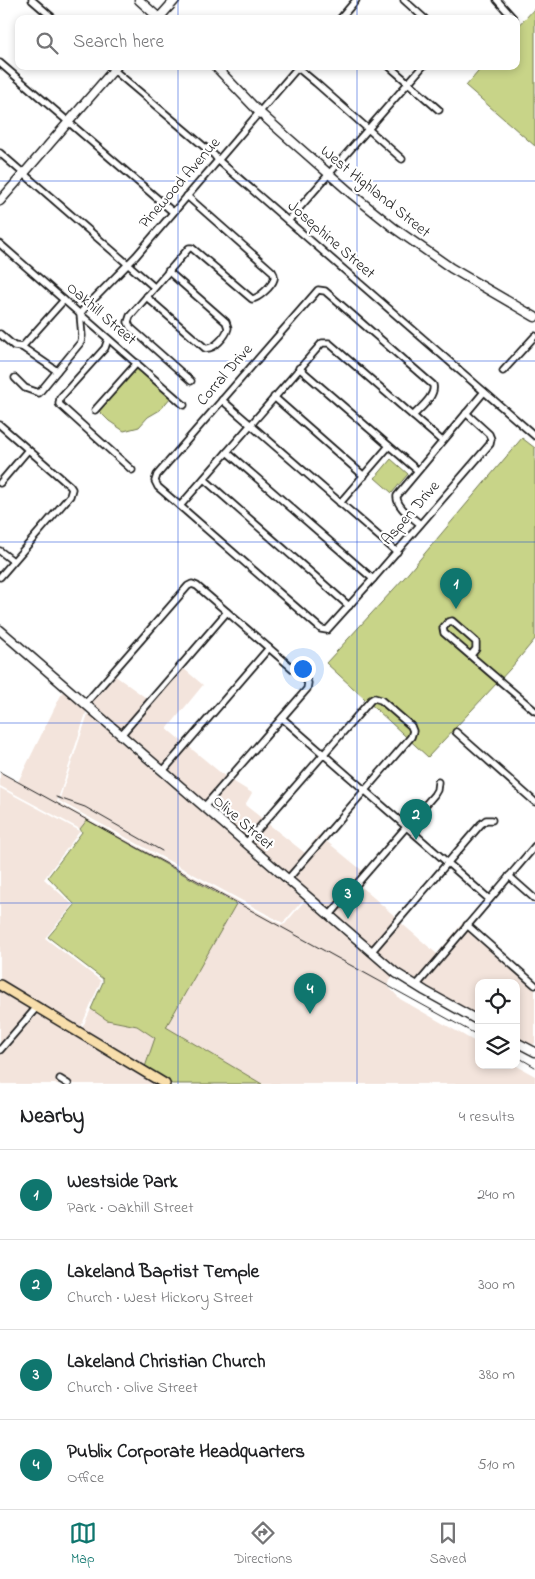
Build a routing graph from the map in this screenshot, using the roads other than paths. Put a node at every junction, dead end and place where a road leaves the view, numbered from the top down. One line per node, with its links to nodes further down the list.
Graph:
1 (32, 0): 7 (street)
2 (138, 0): 8 (main road)
3 (175, 0): 9 (main road)
4 (356, 0): 10 (street)
5 (404, 0): 11 (street)
6 (497, 0): 12 (street)
7 (49, 15)
8 (156, 15)
9 (162, 15)
10 (343, 15)
11 (421, 15)
12 (510, 15)
13 (0, 63): 24 (street)
14 (111, 70): 24 (main road)
15 (116, 70): 28 (street, Josephine Street)
16 (219, 70): 23 (main road, West Highland Street)
17 (295, 70): 23 (street, Pinewood Avenue)
18 (301, 70): 25 (street)
19 (394, 70): 21 (street)
20 (420, 70): 21 (street)
21 (409, 83): 22 (street); 25 (street)
22 (439, 110)
23 (259, 112): 28 (street, Pinewood Avenue); 29 (main road, West Highland Street)
24 (68, 122): 30 (main road); 33 (street)
25 (368, 129): 27 (street); 29 (street)
26 (0, 154): 30 (street)
27 (402, 158)
28 (218, 160): 31 (street, Pinewood Avenue); 34 (street, Josephine Street)
29 (330, 173): 34 (street); 42 (main road, West Highland Street)
30 (24, 174): 32 (main road); 36 (street)
31 (187, 196): 33 (street, Pinewood Avenue); 37 (street)
32 (0, 201)
33 (173, 212): 36 (street, Pinewood Avenue)
34 (288, 221): 53 (street, Josephine Street)
35 (0, 244): 40 (street, Oakhill Street)
36 (128, 264): 38 (street); 41 (street, Pinewood Avenue)
37 (168, 271): 38 (street); 39 (street)
38 (154, 287): 39 (street)
39 (147, 296): 52 (street)
40 (64, 300): 41 (street, Oakhill Street); 46 (street)
41 (80, 314): 45 (street, Oakhill Street); 49 (street)
42 (535, 317)
43 (0, 334): 46 (street)
44 (535, 336): 50 (street)
45 (108, 339): 47 (street, Oakhill Street); 67 (street)
46 (22, 348): 49 (street)
47 (137, 363): 56 (street, Oakhill Street); 57 (street)
48 (299, 368): 54 (street); 59 (street); 64 (street)
49 (57, 372): 51 (street)
50 (503, 372)
51 (15, 378)
52 (191, 381)
53 (484, 392): 58 (street); 62 (street, Josephine Street)
54 (274, 397): 61 (street); 69 (street)
55 (222, 400): 59 (street, Corral Drive); 61 (street); 73 (street, Corral Drive)
56 (184, 405)
57 (95, 410)
58 (466, 413): 63 (street); 74 (street, Aspen Drive)
59 (413, 416): 63 (street)
60 (0, 425): 65 (street)
61 (250, 425): 66 (street); 72 (street)
62 (535, 436)
63 (442, 441): 68 (street)
64 (389, 446): 68 (street); 69 (street)
65 (28, 450): 71 (street); 77 (street)
66 (227, 452): 70 (street); 79 (street)
67 (132, 470)
68 (417, 470): 74 (street)
69 (364, 476): 72 (street)
70 (204, 479): 73 (street); 80 (street)
71 (0, 483)
72 (340, 503): 76 (street)
73 (180, 506): 80 (street, Aspen Drive)
74 (420, 524): 76 (street, Aspen Drive)
75 (0, 551): 77 (street)
76 (396, 552): 79 (street, Aspen Drive)
77 (13, 562): 78 (street)
78 (0, 577)
79 (373, 579): 80 (street, Aspen Drive)
80 (349, 606)
81 (228, 612): 83 (street); 85 (street); 89 (street)
82 (0, 630): 85 (main road, Olive Street)
83 (269, 648): 87 (street); 91 (street)
84 (471, 655): 84 (street); 86 (street)
85 (85, 704): 89 (main road, Olive Street)
86 (535, 711)
87 (282, 718): 90 (street); 95 (street)
88 (456, 732): 94 (street)
89 (121, 735): 91 (main road, Olive Street)
90 (324, 754): 93 (street); 93 (street); 98 (street)
91 (163, 771): 95 (main road, Olive Street)
92 (438, 782): 97 (street)
93 (365, 790): 97 (street); 102 (street)
94 (535, 802)
95 (204, 807): 98 (main road, Olive Street)
96 (492, 820): 100 (street)
97 (407, 827): 100 (street); 105 (street)
98 (246, 843): 102 (main road, Olive Street)
99 (535, 846): 101 (street)
100 (448, 863): 103 (street); 107 (street)
101 (509, 876): 103 (street); 104 (street)
102 (288, 879): 105 (main road, Olive Street)
103 (489, 899): 106 (street)
104 (535, 899)
105 (329, 916): 107 (main road, Olive Street)
106 (467, 925): 109 (street); 110 (street)
107 (371, 952): 110 (main road, Olive Street)
108 (0, 985): 111 (main road)
109 (535, 985)
110 (416, 986): 112 (main road, Olive Street)
111 (37, 1007): 114 (street); 118 (main road)
112 (475, 1019)
113 (520, 1044): 115 (main road)
114 (0, 1050)
115 (534, 1050)
116 (60, 1079): 117 (street)
117 (68, 1084)
118 (165, 1084)

